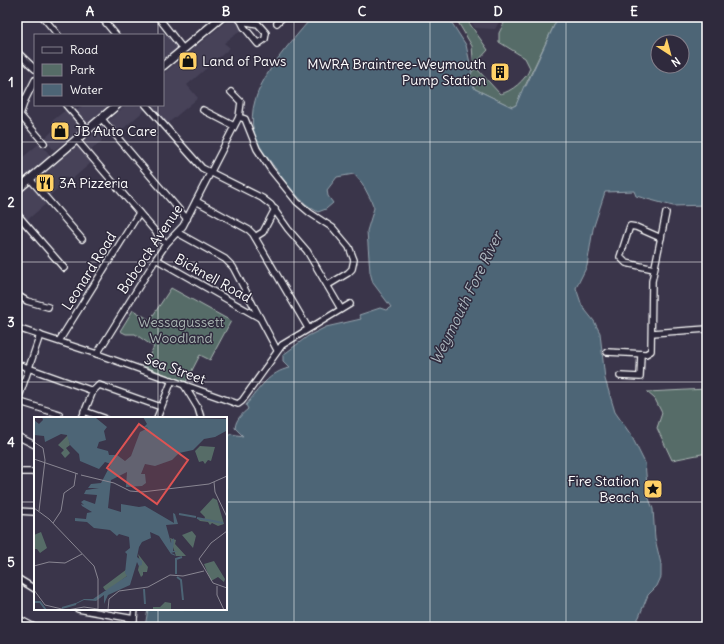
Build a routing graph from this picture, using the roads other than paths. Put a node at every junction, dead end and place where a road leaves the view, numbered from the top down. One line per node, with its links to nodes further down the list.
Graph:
1 (43, 17): 9 (street)
2 (101, 17): 10 (street)
3 (158, 17): 11 (street)
4 (222, 17): 7 (main road)
5 (283, 17): 8 (street)
6 (239, 19): 6 (street)
7 (214, 20): 11 (main road)
8 (277, 23)
9 (57, 34)
10 (115, 34)
11 (183, 49): 13 (main road)
12 (17, 52): 14 (street)
13 (164, 65)
14 (34, 68)
15 (34, 82): 21 (street)
16 (232, 92): 22 (street)
17 (67, 106): 26 (street)
18 (116, 106): 23 (main road)
19 (147, 106): 29 (street)
20 (204, 110): 25 (street)
21 (20, 115): 24 (street); 28 (street)
22 (240, 117): 25 (street, Babcock Avenue); 46 (street)
23 (101, 118): 26 (main road); 37 (street)
24 (17, 123)
25 (234, 126): 29 (street, Babcock Avenue)
26 (88, 130): 27 (main road)
27 (76, 139): 30 (main road); 34 (street)
28 (44, 143)
29 (211, 172): 32 (street, Babcock Avenue); 33 (street)
30 (30, 180): 31 (main road); 41 (street)
31 (17, 190)
32 (196, 201): 37 (street, Babcock Avenue); 39 (street)
33 (274, 209): 39 (street); 46 (street)
34 (140, 213): 42 (street); 57 (street, Leonard Road)
35 (666, 213): 40 (street)
36 (17, 214): 44 (street)
37 (187, 219): 38 (street, Babcock Avenue)
38 (178, 233): 42 (street, Babcock Avenue); 51 (street)
39 (255, 237): 53 (street)
40 (661, 238): 45 (street); 45 (street)
41 (82, 239)
42 (166, 244): 43 (street, Babcock Avenue)
43 (156, 260): 51 (street, Bicknell Road); 60 (street, Babcock Avenue)
44 (64, 268)
45 (654, 270): 55 (street)
46 (328, 285): 50 (street)
47 (17, 295): 49 (street)
48 (350, 304): 50 (street)
49 (48, 307)
50 (341, 309): 53 (street)
51 (260, 318): 58 (street)
52 (17, 328): 56 (street, Sea Street)
53 (308, 328): 58 (street)
54 (707, 328): 55 (street)
55 (652, 333): 61 (street)
56 (40, 335): 57 (street, Sea Street); 63 (street)
57 (59, 341): 60 (street, Sea Street)
58 (277, 350): 66 (street, Sea Street)
59 (606, 352): 61 (street)
60 (98, 354): 65 (street, Sea Street)
61 (641, 354): 64 (street)
62 (17, 364): 63 (street)
63 (30, 368): 67 (street); 68 (street)
64 (620, 376)
65 (172, 380): 66 (street, Sea Street); 69 (street)
66 (184, 385): 75 (street)
67 (93, 391): 69 (street); 70 (street)
68 (17, 402): 71 (street)
69 (161, 407): 74 (street)
70 (84, 411): 72 (street); 73 (street)
71 (59, 414)
72 (82, 417)
73 (101, 417)
74 (157, 417)
75 (202, 417)
76 (17, 436): 77 (street)
77 (34, 444)
78 (17, 472): 79 (street)
79 (34, 472)
80 (17, 511): 81 (street)
81 (34, 512)
82 (17, 578): 83 (street)
83 (34, 588)
84 (84, 610): 87 (street)
85 (135, 610): 87 (street)
86 (17, 618): 88 (street)
87 (134, 619): 89 (street)
88 (34, 627)
89 (133, 627)

